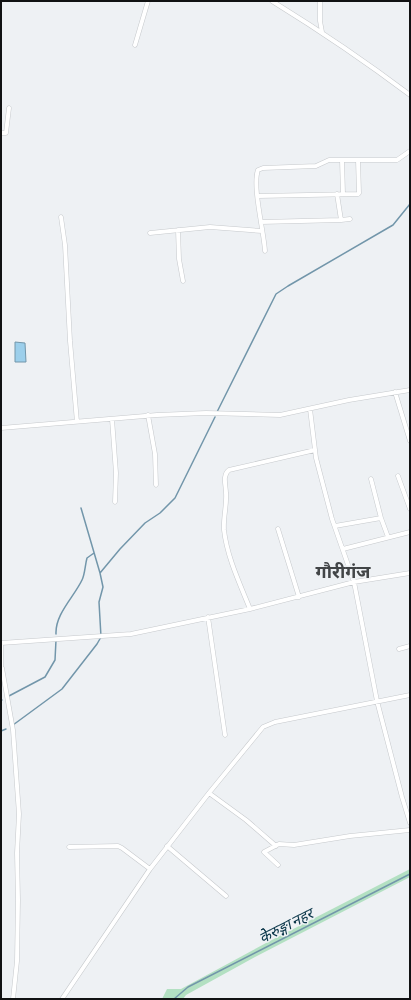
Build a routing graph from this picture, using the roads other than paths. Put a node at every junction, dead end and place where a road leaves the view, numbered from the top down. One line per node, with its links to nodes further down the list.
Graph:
1 (148, 1): 5 (street)
2 (272, 1): 4 (street)
3 (320, 1): 4 (street)
4 (322, 32): 6 (street)
5 (135, 45)
6 (410, 95)
7 (10, 108): 8 (street)
8 (1, 133)
9 (410, 151): 11 (street)
10 (342, 160): 11 (street); 13 (street); 14 (street)
11 (358, 160): 13 (street)
12 (337, 194): 13 (street); 14 (street); 16 (street)
13 (343, 194)
14 (258, 196): 18 (street)
15 (61, 217): 29 (street)
16 (341, 220): 17 (street); 18 (street)
17 (350, 220)
18 (261, 222): 20 (street)
19 (178, 230): 20 (street); 21 (street); 23 (street)
20 (262, 231): 22 (street)
21 (150, 233)
22 (265, 251)
23 (183, 281)
24 (410, 390): 25 (street)
25 (395, 392): 26 (street); 31 (street)
26 (310, 409): 27 (street); 32 (street)
27 (148, 416): 28 (street); 35 (street)
28 (112, 419): 29 (street); 36 (street)
29 (77, 422): 30 (street)
30 (1, 428)
31 (410, 441)
32 (315, 450): 39 (street); 47 (street)
33 (398, 476): 37 (street)
34 (371, 480): 38 (street)
35 (156, 485)
36 (115, 502)
37 (410, 509)
38 (381, 518): 39 (street); 42 (street)
39 (335, 526): 43 (street)
40 (278, 529): 46 (street)
41 (410, 532): 42 (street)
42 (388, 537): 43 (street)
43 (343, 549): 45 (street)
44 (410, 573): 45 (street)
45 (354, 582): 46 (street); 54 (street)
46 (299, 596): 47 (street)
47 (250, 609): 48 (street)
48 (208, 618): 49 (street); 55 (street)
49 (1, 642): 52 (street)
50 (410, 646): 51 (street)
51 (399, 649)
52 (1, 668): 65 (street)
53 (410, 695): 54 (street)
54 (377, 701): 56 (street); 57 (street)
55 (224, 735)
56 (209, 794): 59 (street); 60 (street)
57 (410, 823)
58 (410, 830): 60 (street)
59 (167, 846): 63 (street); 64 (street)
60 (276, 846): 62 (street)
61 (69, 847): 63 (street)
62 (278, 865)
63 (150, 869): 66 (street)
64 (226, 896)
65 (13, 999)
66 (62, 999)

